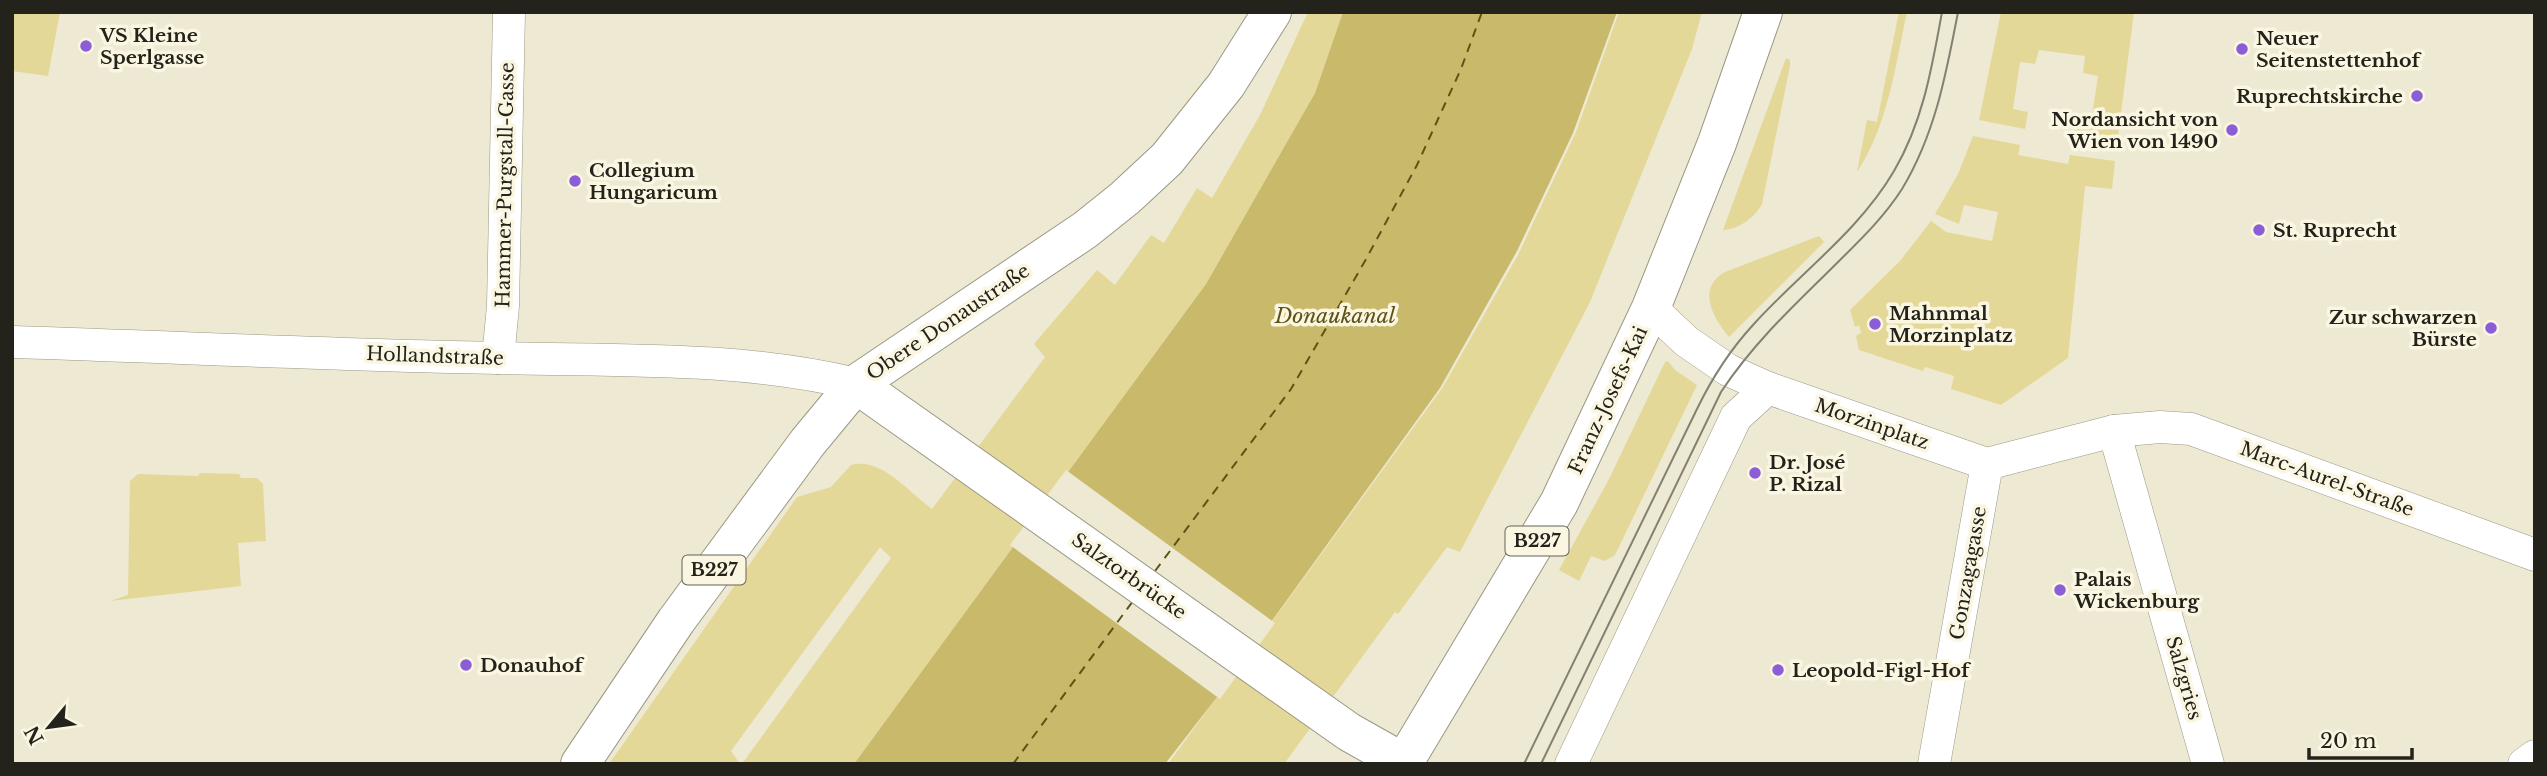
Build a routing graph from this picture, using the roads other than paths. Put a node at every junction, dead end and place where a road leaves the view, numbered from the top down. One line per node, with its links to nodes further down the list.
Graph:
1 (509, 12): 6 (street, Hammer-Purgstall-Gasse)
2 (1272, 12): 7 (main road, Obere Donaustraße / B227)
3 (1763, 12): 4 (main road, Franz-Josefs-Kai / B227)
4 (1651, 307): 8 (street, Morzinplatz); 14 (main road, Franz-Josefs-Kai / B227)
5 (12, 342): 6 (street, Hollandstraße)
6 (498, 358): 7 (street, Hollandstraße)
7 (856, 384): 13 (main road, Obere Donaustraße / B227); 14 (main road, Salztorbrücke)
8 (1768, 388): 10 (street, Morzinplatz); 15 (street)
9 (2114, 431): 10 (street); 11 (street, Marc-Aurel-Straße); 17 (street, Salzgries)
10 (1987, 464): 16 (street, Gonzagagasse)
11 (2535, 555)
12 (2535, 756): 18 (street)
13 (580, 764)
14 (1404, 764)
15 (1571, 764)
16 (1934, 764)
17 (2208, 764)
18 (2524, 764)

